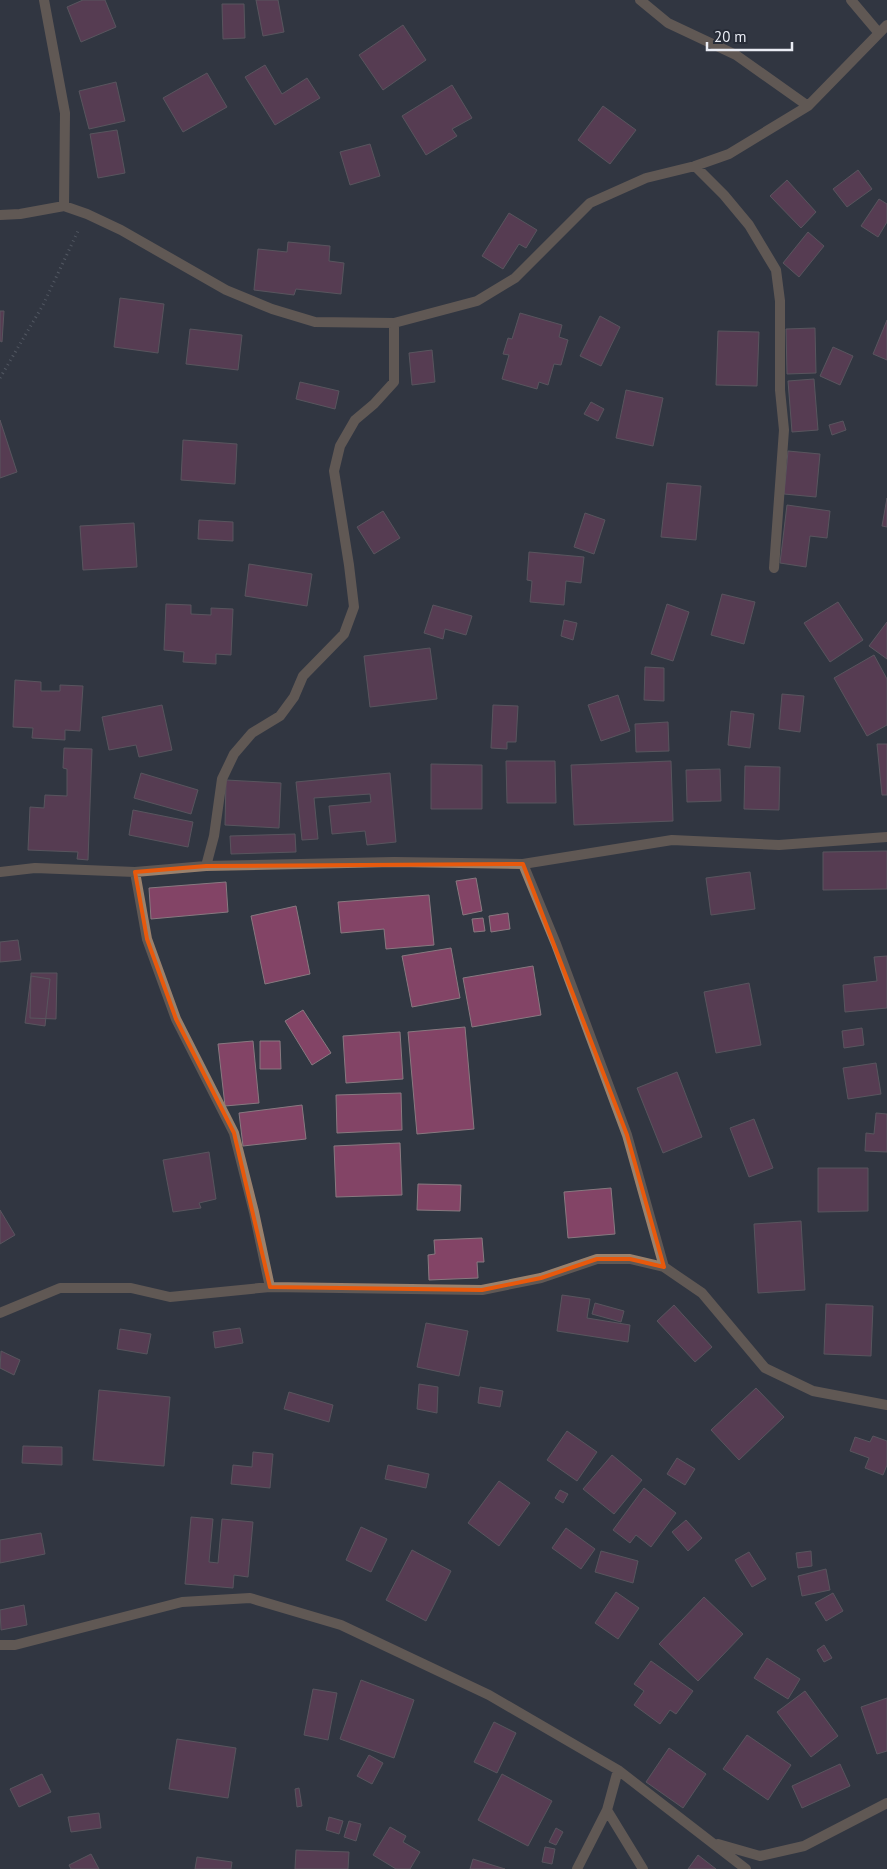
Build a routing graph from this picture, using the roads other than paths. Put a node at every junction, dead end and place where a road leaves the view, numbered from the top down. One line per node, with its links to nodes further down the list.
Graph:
1 (44, 0): 8 (street)
2 (640, 0): 6 (street)
3 (851, 0): 5 (street)
4 (887, 25): 5 (street)
5 (878, 32): 6 (street)
6 (808, 106): 7 (street)
7 (695, 166): 10 (street); 11 (street)
8 (64, 206): 9 (street); 10 (street)
9 (0, 215)
10 (394, 324): 14 (street)
11 (774, 568)
12 (887, 837): 13 (street)
13 (522, 864): 14 (street); 17 (street)
14 (206, 866): 16 (street)
15 (0, 872): 16 (street)
16 (135, 872): 18 (street)
17 (664, 1267): 18 (street); 20 (street)
18 (270, 1286): 19 (street)
19 (0, 1313)
20 (887, 1405)
21 (0, 1645): 22 (street)
22 (618, 1770): 24 (street); 25 (street)
23 (887, 1803): 25 (street)
24 (607, 1810): 26 (street); 27 (street)
25 (712, 1843): 28 (street)
26 (576, 1869)
27 (643, 1869)
28 (746, 1869)

